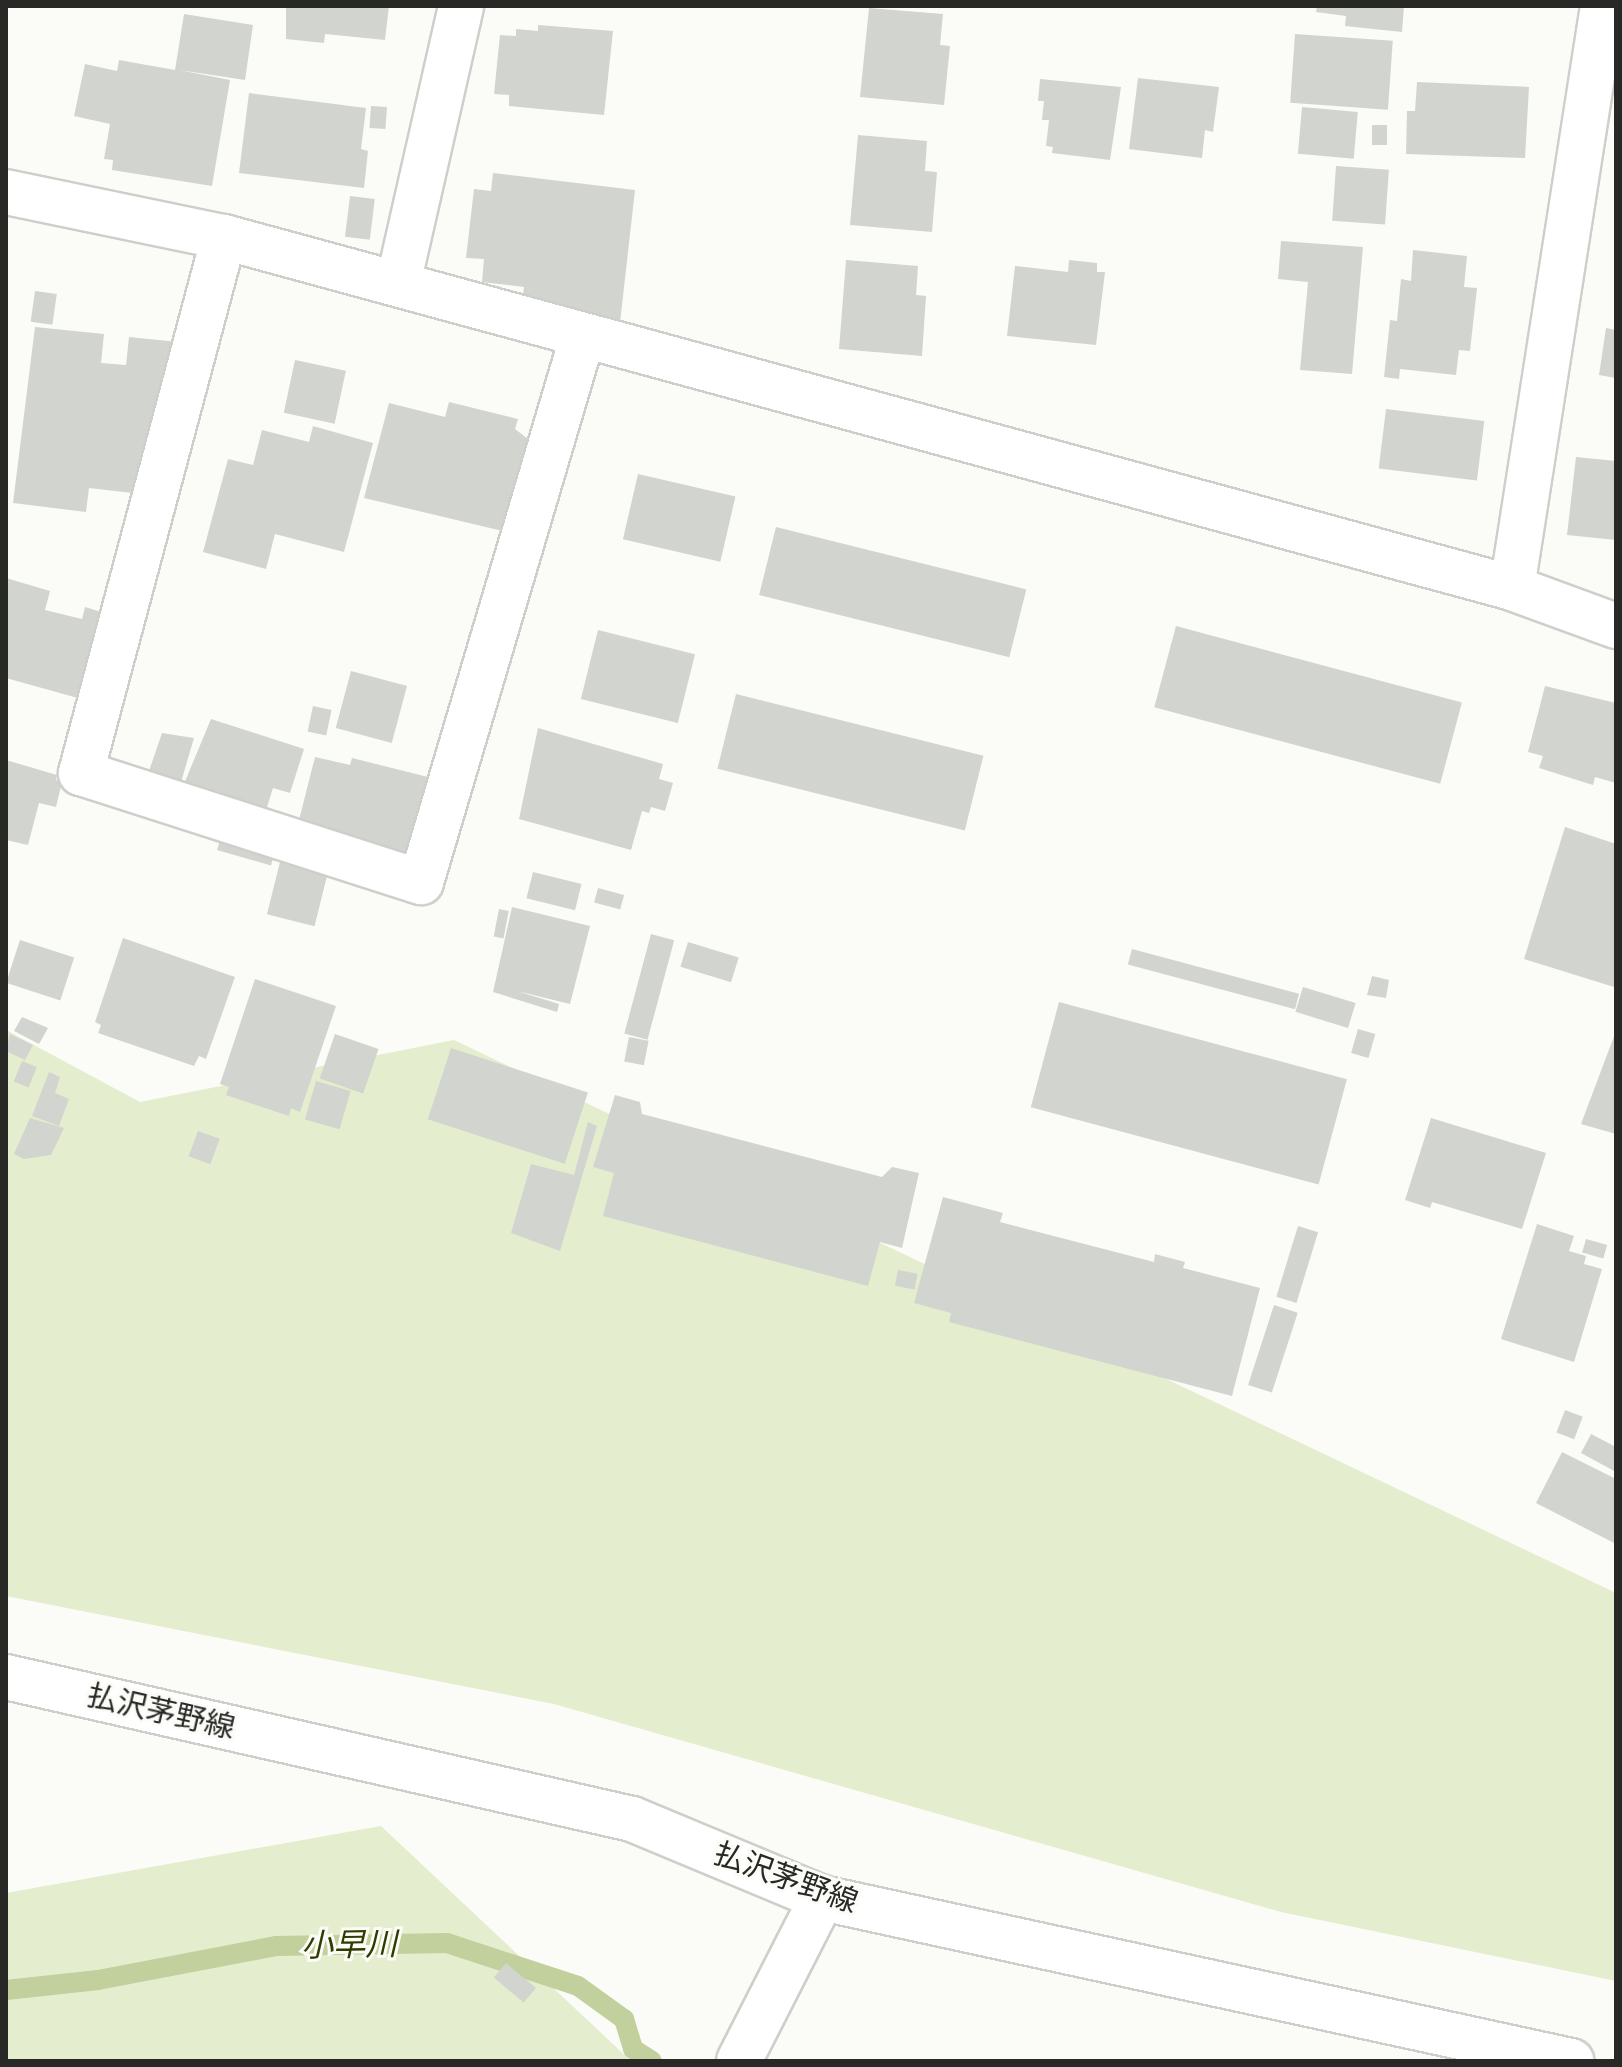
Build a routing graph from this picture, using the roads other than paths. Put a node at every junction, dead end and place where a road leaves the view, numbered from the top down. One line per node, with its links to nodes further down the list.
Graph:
1 (461, 6): 5 (street)
2 (1603, 6): 7 (street)
3 (6, 192): 4 (street)
4 (224, 237): 5 (street); 6 (street)
5 (398, 284): 6 (street)
6 (583, 335): 7 (street)
7 (1512, 588): 8 (street)
8 (1616, 626)
9 (6, 1677): 10 (street, 払沢茅野線)
10 (822, 1898): 11 (street); 12 (street, 払沢茅野線)
11 (739, 2061)
12 (1571, 2061)

